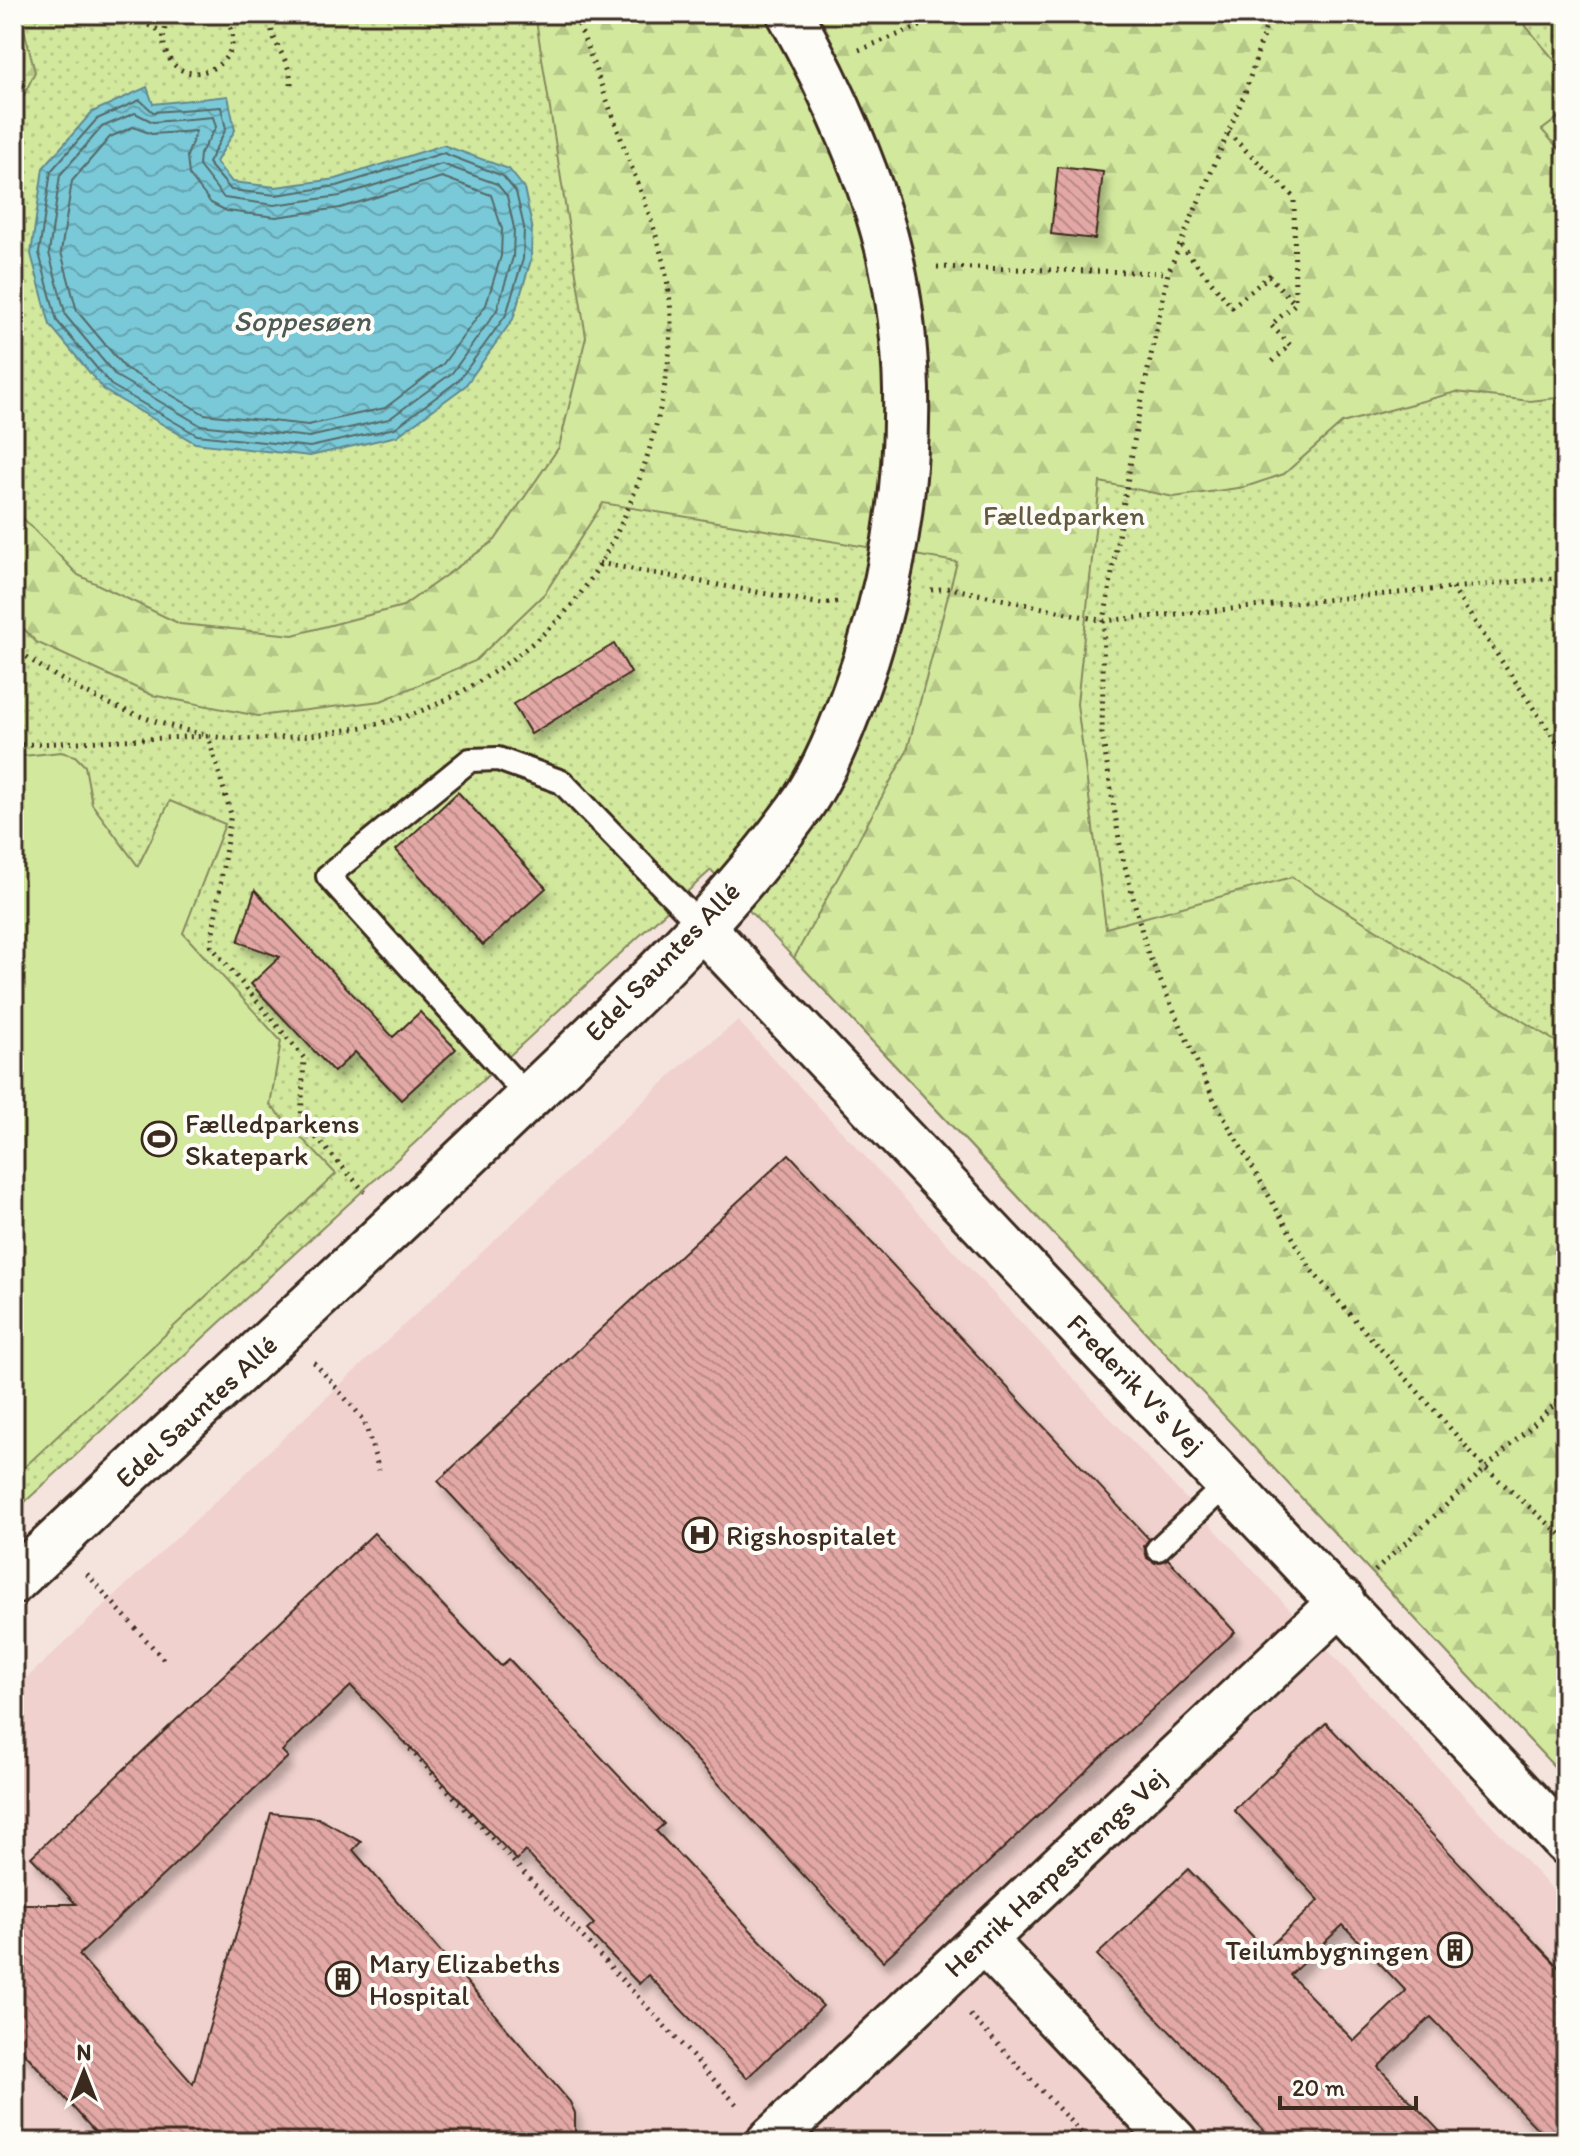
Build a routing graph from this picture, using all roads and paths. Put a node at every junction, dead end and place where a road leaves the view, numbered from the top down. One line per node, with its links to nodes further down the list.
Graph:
1 (137, 14): 10 (path)
2 (173, 14): 10 (path)
3 (222, 14): 10 (path)
4 (271, 14): 12 (path)
5 (575, 14): 23 (path)
6 (951, 14): 11 (path)
7 (1270, 14): 13 (path)
8 (1555, 14): 9 (path)
9 (1566, 21)
10 (163, 32)
11 (806, 42): 15 (street, Edel Sauntes Allé)
12 (291, 84)
13 (1228, 133): 14 (path); 17 (path)
14 (1181, 245): 16 (path); 17 (path)
15 (892, 265): 16 (path); 26 (street, Edel Sauntes Allé)
16 (1168, 273): 21 (path)
17 (1295, 304): 18 (path)
18 (1272, 362)
19 (1566, 577): 20 (path)
20 (1452, 588): 21 (path); 25 (path)
21 (1104, 621): 31 (path)
22 (14, 647): 23 (path)
23 (208, 736): 24 (path); 28 (path)
24 (14, 745)
25 (1566, 756)
26 (703, 928): 27 (street, Edel Sauntes Allé); 27 (lane); 33 (street, Frederik V's Vej)
27 (528, 1097): 28 (street, Edel Sauntes Allé)
28 (395, 1226): 29 (street, Edel Sauntes Allé)
29 (284, 1329): 32 (path); 37 (street, Edel Sauntes Allé)
30 (1566, 1394): 31 (path)
31 (1486, 1469): 34 (path); 38 (path)
32 (379, 1470)
33 (1229, 1482): 35 (lane); 38 (street, Frederik V's Vej)
34 (1566, 1539)
35 (1158, 1549)
36 (91, 1579): 39 (path)
37 (14, 1581)
38 (1342, 1601): 41 (street, Frederik V's Vej); 42 (street, Henrik Harpestrengs Vej)
39 (166, 1662)
40 (410, 1749): 44 (path)
41 (1566, 1842)
42 (983, 1940): 43 (street, Henrik Harpestrengs Vej); 46 (street)
43 (938, 1983): 44 (street, Henrik Harpestrengs Vej); 45 (path)
44 (769, 2141)
45 (1090, 2142)
46 (1175, 2142)

